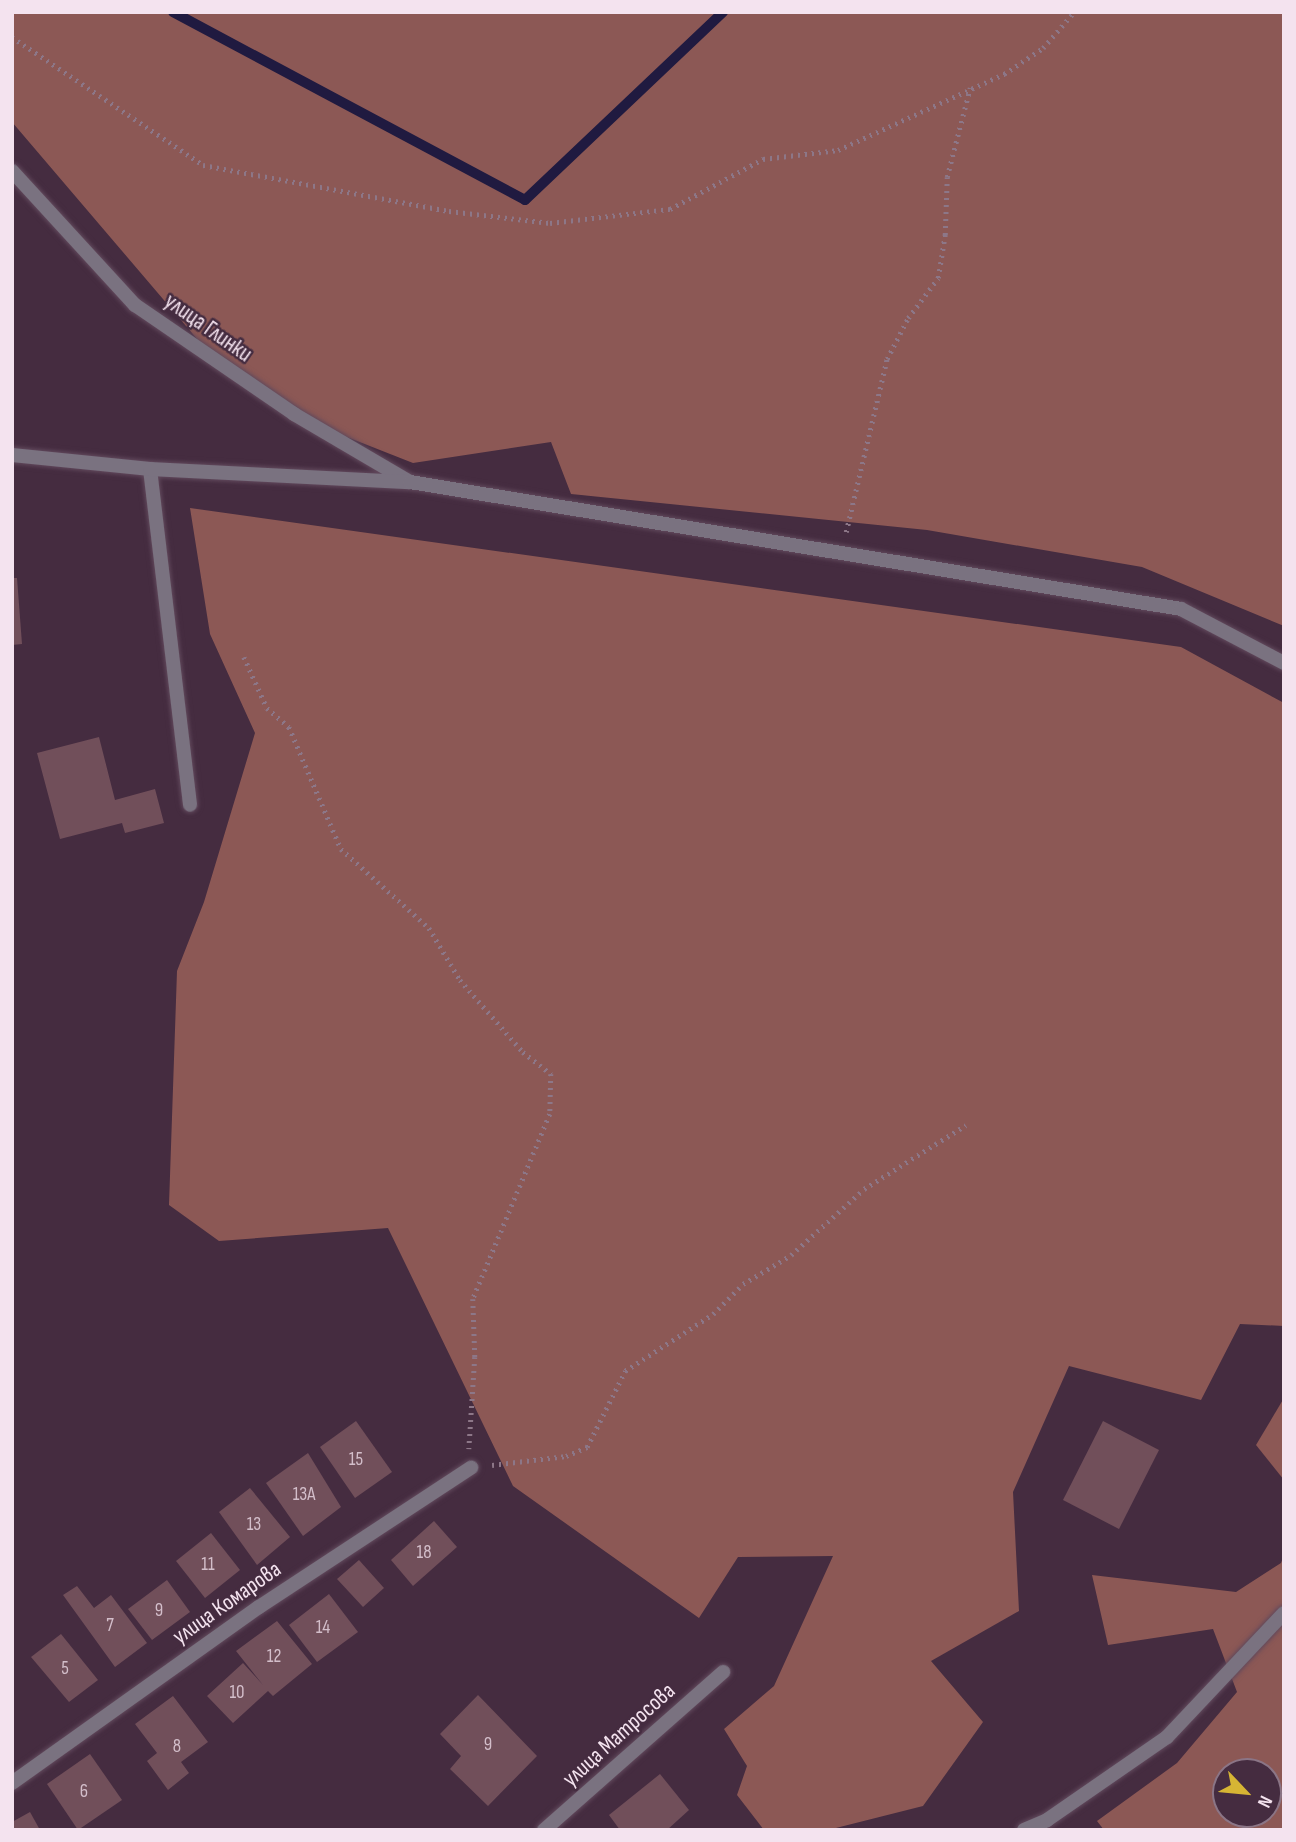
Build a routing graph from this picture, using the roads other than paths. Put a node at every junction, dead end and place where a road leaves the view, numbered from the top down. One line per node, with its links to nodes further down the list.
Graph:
1 (12, 171): 4 (street, улица Глинки)
2 (12, 455): 3 (street)
3 (150, 469): 4 (street); 6 (street)
4 (410, 482): 5 (street)
5 (1284, 663)
6 (190, 805)
7 (471, 1468): 10 (street, улица Комарова)
8 (1284, 1613): 12 (street)
9 (723, 1672): 11 (street, улица Матросова)
10 (12, 1783)
11 (544, 1830)
12 (1024, 1830)

